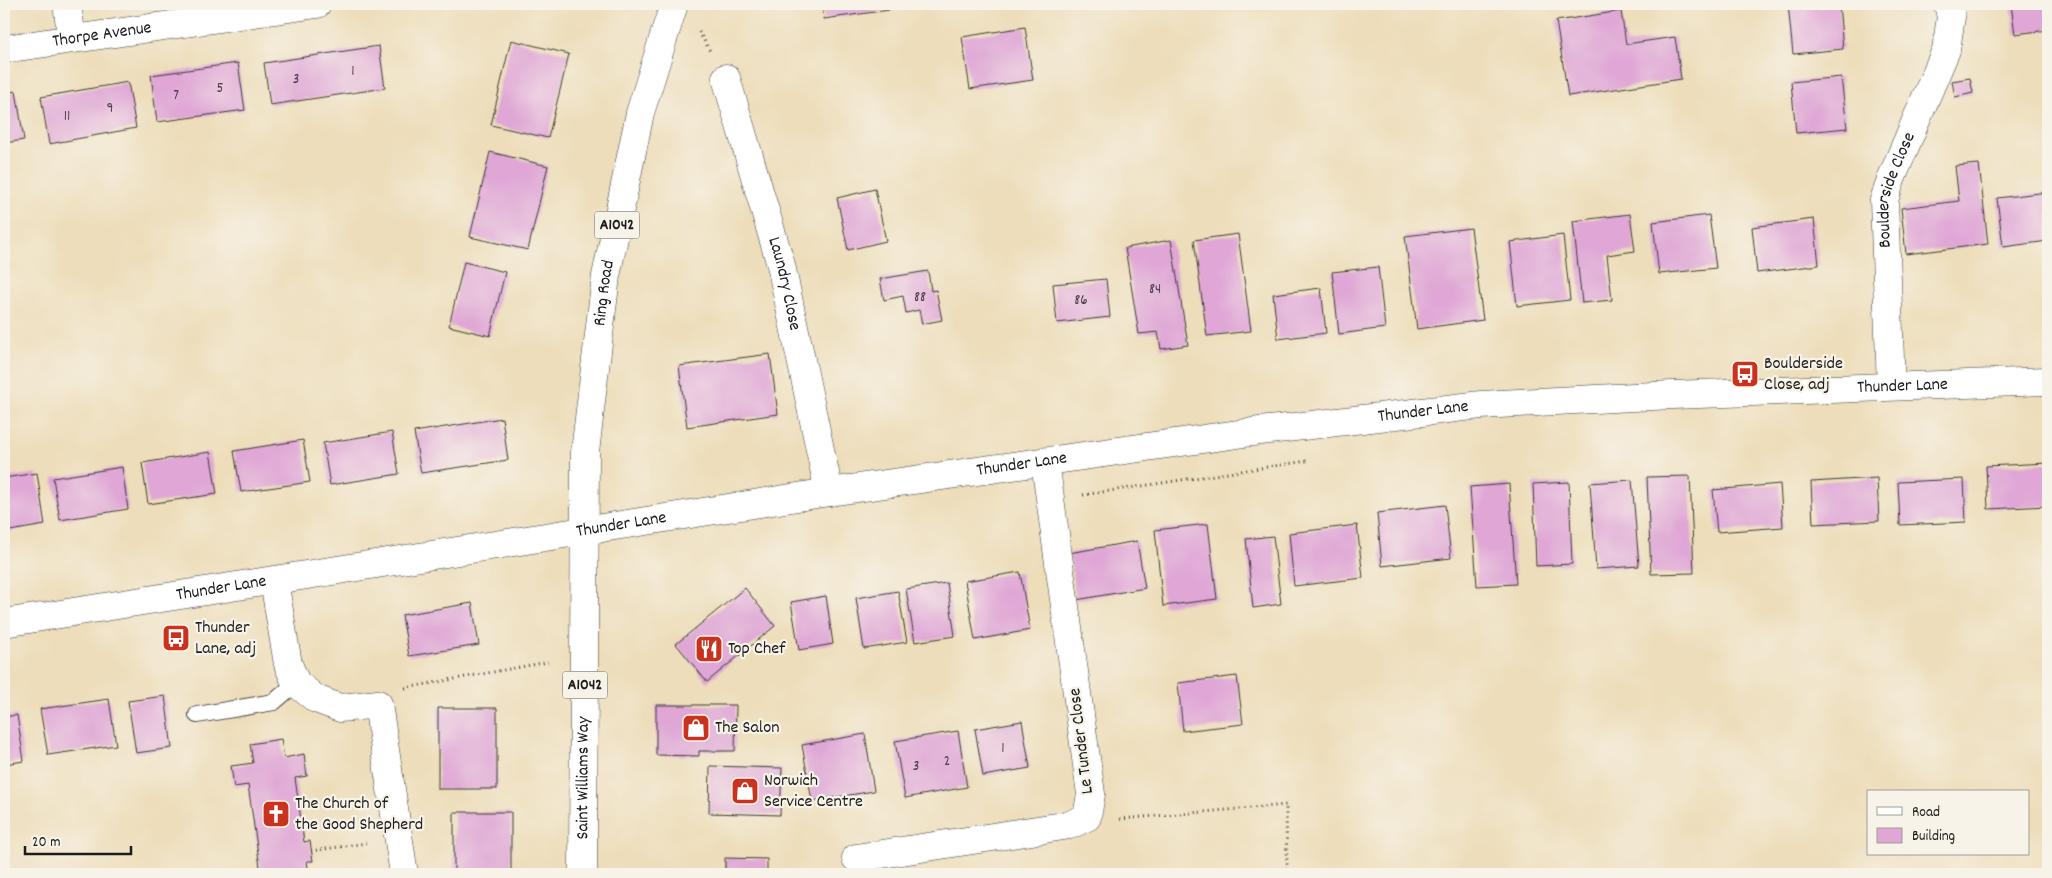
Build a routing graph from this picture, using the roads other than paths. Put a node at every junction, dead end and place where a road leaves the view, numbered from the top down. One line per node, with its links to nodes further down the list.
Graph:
1 (67, 4): 5 (main road)
2 (317, 4): 5 (main road, Thorpe Avenue)
3 (674, 4): 12 (main road, Ring Road / A1042)
4 (1948, 4): 9 (main road, Boulderside Close)
5 (72, 39): 6 (main road, Thorpe Avenue)
6 (4, 49)
7 (726, 78): 11 (main road, Laundry Close)
8 (2048, 381): 9 (main road, Thunder Lane)
9 (1891, 386): 10 (main road, Thunder Lane)
10 (1045, 462): 11 (main road, Thunder Lane); 17 (main road, Le Tunder Close)
11 (829, 492): 12 (main road, Thunder Lane)
12 (584, 530): 13 (main road, Thunder Lane); 19 (main road, Saint Williams Way / A1042)
13 (274, 581): 14 (main road, Thunder Lane); 15 (main road)
14 (4, 623)
15 (296, 683): 16 (lane); 18 (main road)
16 (197, 715)
17 (856, 858)
18 (404, 874)
19 (583, 874)

